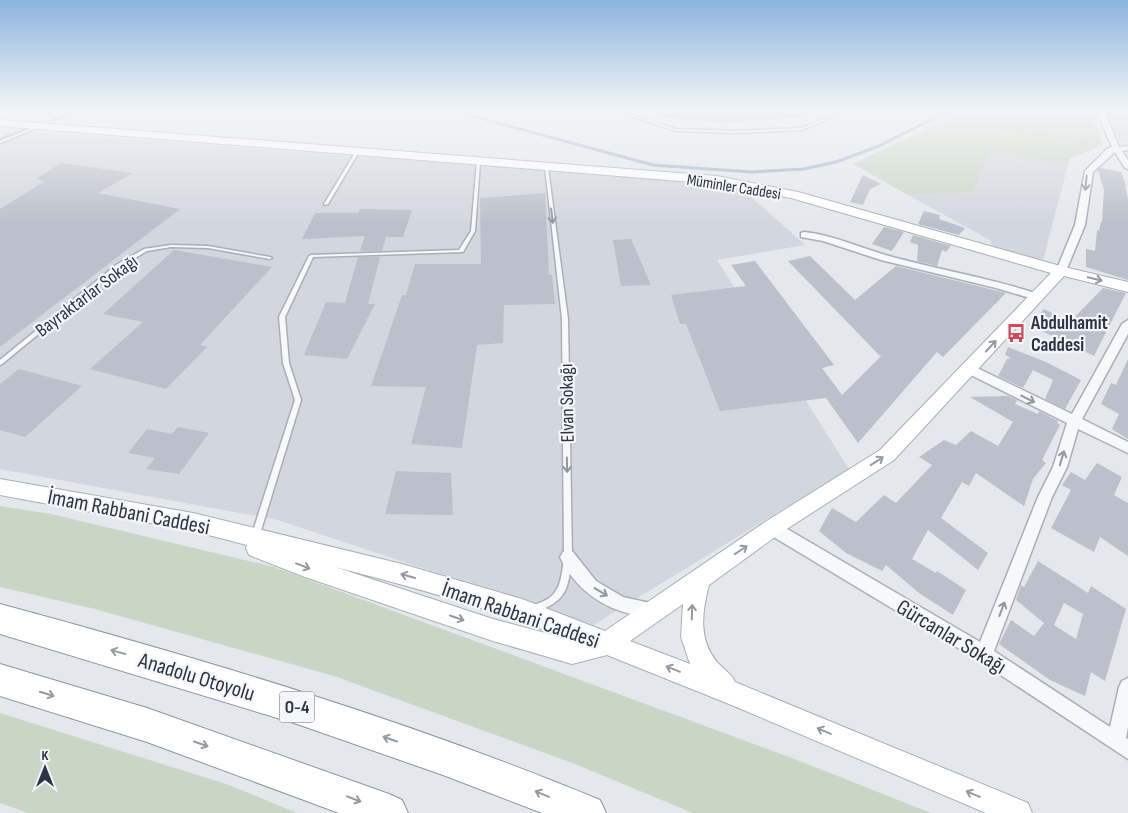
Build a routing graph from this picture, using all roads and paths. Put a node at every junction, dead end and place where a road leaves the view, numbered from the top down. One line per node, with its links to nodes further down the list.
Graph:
1 (307, 148): 4 (main road, Müminler Caddesi)
2 (1116, 148): 3 (street); 6 (street); 11 (street, one-way to 11)
3 (1128, 148)
4 (357, 152): 5 (main road, Müminler Caddesi); 8 (lane)
5 (478, 162): 7 (main road, Müminler Caddesi); 22 (lane)
6 (1128, 166)
7 (546, 168): 11 (main road, Müminler Caddesi); 23 (lane, Elvan Sokağı, one-way to 23)
8 (326, 204)
9 (804, 235): 13 (street)
10 (270, 258): 15 (lane, Bayraktarlar Sokağı)
11 (1061, 271): 12 (main road, Müminler Caddesi, one-way to 12); 13 (main road)
12 (1128, 288)
13 (1037, 297): 16 (main road, one-way to 13)
14 (1128, 324): 17 (street)
15 (0, 363)
16 (969, 369): 17 (street, one-way to 17); 21 (main road, one-way to 16)
17 (1074, 422): 18 (street); 29 (street, one-way to 17)
18 (1128, 448)
19 (0, 487): 20 (main road, İmam Rabbani Caddesi)
20 (193, 522): 22 (main road, İmam Rabbani Caddesi); 28 (main road, one-way to 28)
21 (772, 528): 24 (main road, one-way to 21); 29 (street, Gürcanlar Sokağı)
22 (254, 538): 25 (main road, İmam Rabbani Caddesi, one-way to 22)
23 (568, 558): 25 (lane, Elvan Sokağı); 26 (street, one-way to 26)
24 (700, 577): 26 (main road); 32 (main road, one-way to 24)
25 (522, 610): 28 (main road, İmam Rabbani Caddesi)
26 (653, 610): 28 (main road)
27 (0, 620): 35 (highway, Anadolu Otoyolu / O-4, one-way to 27)
28 (608, 643): 32 (main road, İmam Rabbani Caddesi, one-way to 28)
29 (984, 654): 33 (street, Gürcanlar Sokağı)
30 (0, 680): 34 (highway, one-way to 34)
31 (1128, 687): 33 (street)
32 (738, 695): 36 (main road, İmam Rabbani Caddesi, one-way to 32)
33 (1122, 745)
34 (390, 813)
35 (588, 813)
36 (1018, 813)

